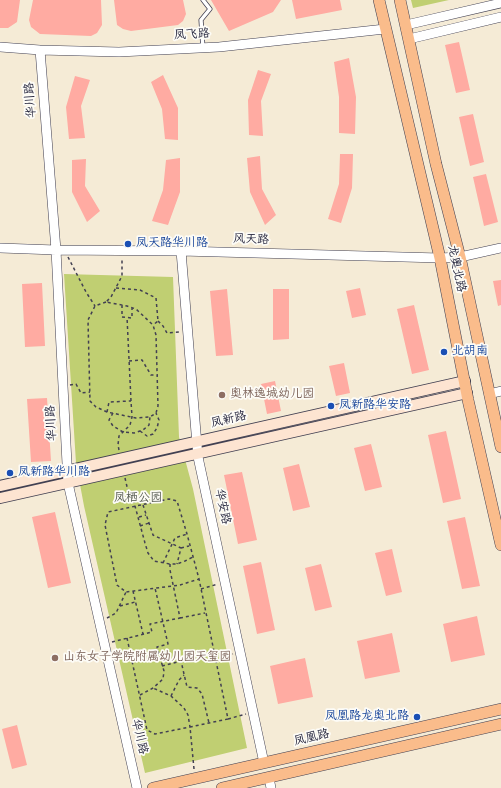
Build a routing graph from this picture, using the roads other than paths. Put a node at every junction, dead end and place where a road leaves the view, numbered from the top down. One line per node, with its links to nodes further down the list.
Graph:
1 (203, 0): 10 (lane)
2 (379, 0): 7 (main road, 龙奥北路)
3 (400, 0): 6 (main road, 龙奥北路)
4 (501, 3): 6 (street)
5 (501, 18): 8 (street)
6 (406, 25): 8 (main road, 龙奥北路)
7 (385, 29): 10 (street, 凤飞路); 16 (main road, 龙奥北路)
8 (409, 39): 17 (main road, 龙奥北路)
9 (0, 47): 11 (street, 凤飞路)
10 (203, 48): 11 (street, 凤飞路)
11 (40, 50): 14 (street, 华川路)
12 (0, 248): 14 (street, 风天路)
13 (501, 248): 17 (street, 风天路)
14 (60, 250): 15 (street, 风天路); 25 (street, 华川路)
15 (181, 251): 16 (street, 风天路); 22 (street, 华安路)
16 (440, 258): 17 (street, 风天路); 18 (main road, 龙奥北路)
17 (460, 258): 21 (main road, 龙奥北路)
18 (464, 381): 20 (main road, 龙奥北路); 22 (main road, 凤新路)
19 (501, 391): 21 (street)
20 (467, 393): 24 (main road); 29 (main road, 龙奥北路)
21 (489, 394): 23 (main road, 龙奥北路)
22 (197, 441): 24 (street, 华安路); 25 (main road, 凤新路)
23 (501, 447)
24 (198, 454): 26 (main road); 32 (street, 华安路)
25 (67, 471): 26 (street, 华川路); 27 (main road, 凤新路)
26 (68, 483): 28 (main road); 34 (street, 华川路)
27 (0, 486)
28 (0, 498)
29 (501, 545)
30 (501, 709): 32 (main road, 凤凰路)
31 (501, 724): 33 (main road)
32 (264, 764): 35 (main road, 凤凰路)
33 (270, 783): 36 (main road)
34 (137, 788)
35 (153, 788)
36 (222, 788)

